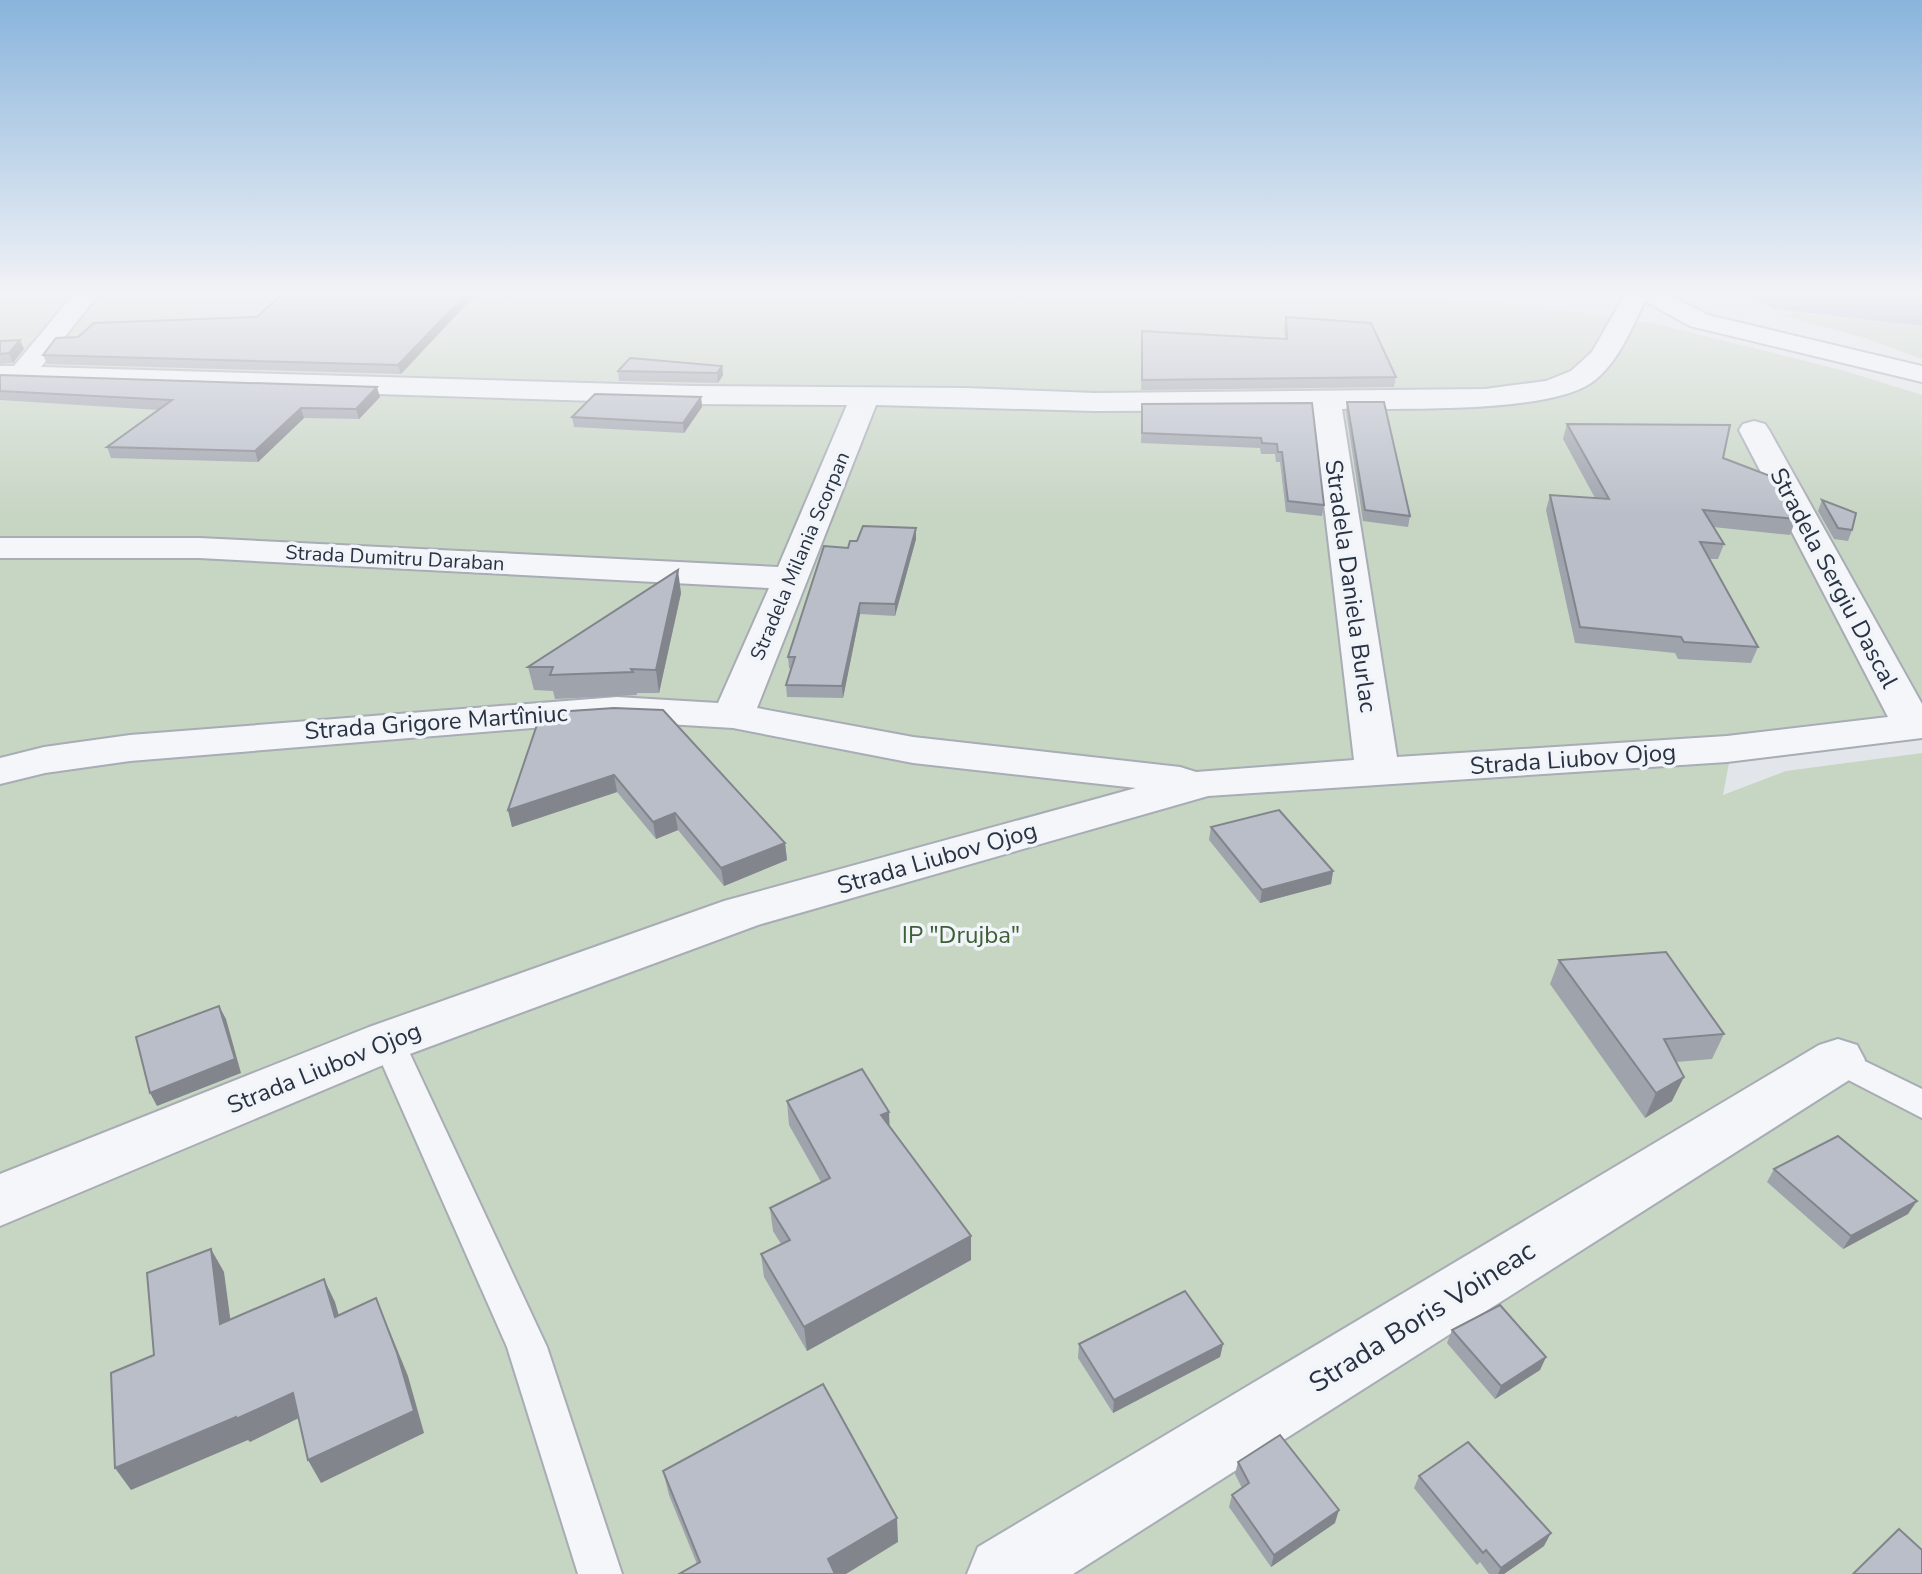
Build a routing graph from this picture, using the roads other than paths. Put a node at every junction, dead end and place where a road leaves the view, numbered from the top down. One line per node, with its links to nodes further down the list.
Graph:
1 (1589, 369): 4 (street)
2 (11, 374): 3 (street)
3 (865, 396): 4 (street); 7 (street, Stradela Milania Scorpan)
4 (1326, 402): 11 (street, Stradela Daniela Burlac)
5 (1754, 430): 9 (street, Stradela Sergiu Dascal)
6 (0, 548): 7 (street, Strada Dumitru Daraban)
7 (789, 578): 8 (street, Stradela Milania Scorpan)
8 (733, 716): 10 (street, Strada Grigore Martîniuc); 12 (street, Strada Grigore Martîniuc)
9 (1918, 726): 11 (street, Strada Liubov Ojog)
10 (0, 771)
11 (1377, 771): 12 (street, Strada Liubov Ojog)
12 (1206, 783): 13 (street, Strada Liubov Ojog)
13 (388, 1041): 16 (street, Strada Liubov Ojog); 17 (lane)
14 (1838, 1060): 15 (lane); 18 (street, Strada Boris Voineac)
15 (1922, 1105)
16 (0, 1201)
17 (600, 1574)
18 (1005, 1574)

